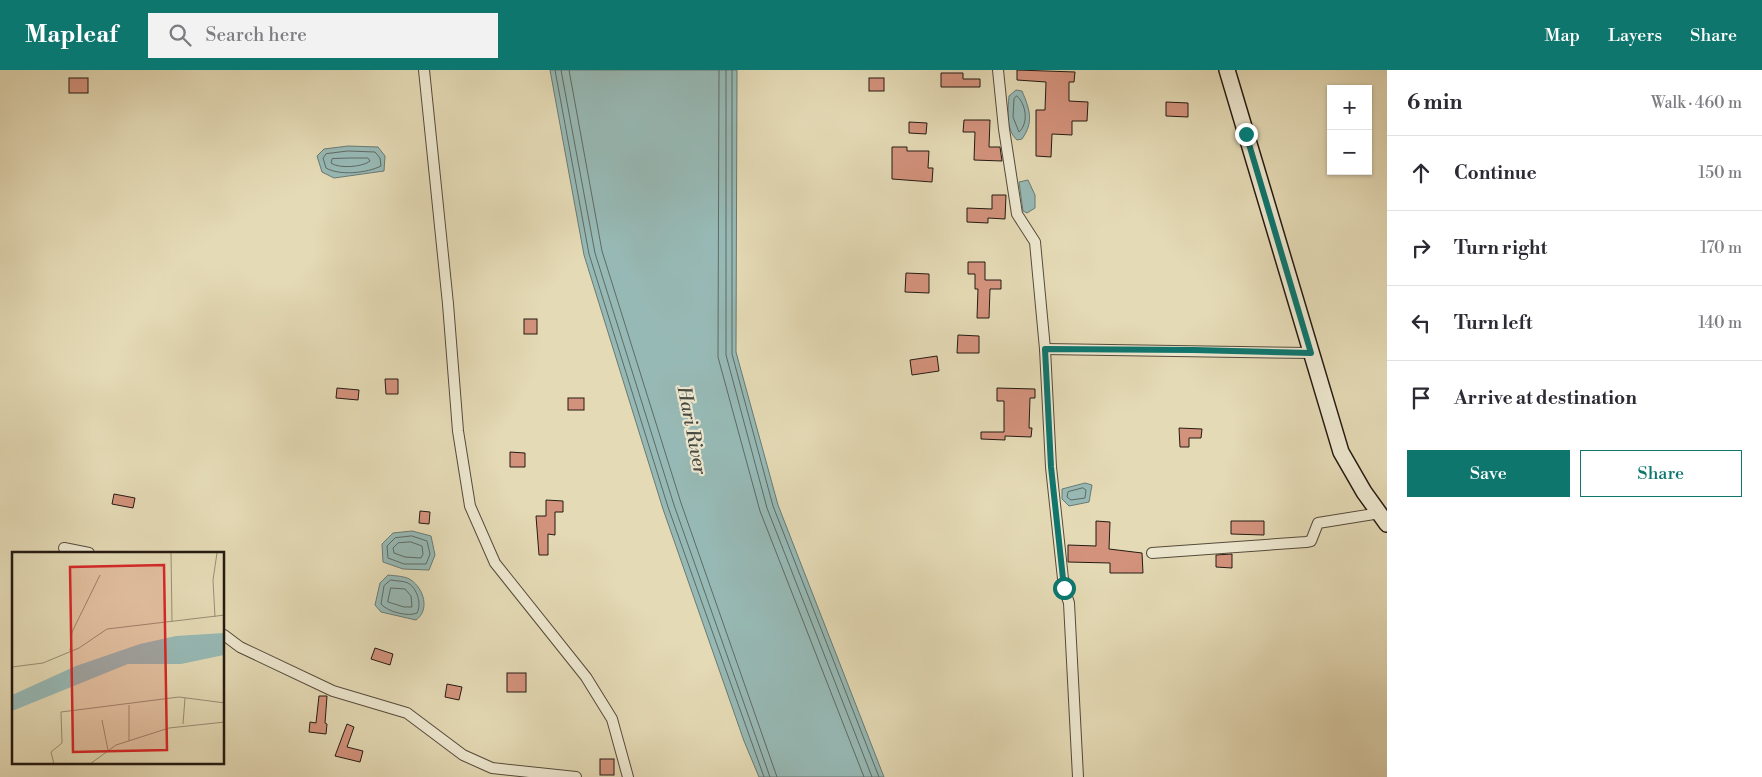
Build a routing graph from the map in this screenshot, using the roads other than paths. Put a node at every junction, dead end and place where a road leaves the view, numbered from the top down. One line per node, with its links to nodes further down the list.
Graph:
1 (424, 70): 12 (street)
2 (998, 70): 4 (street)
3 (1227, 70): 5 (main road)
4 (1045, 349): 5 (street); 13 (street)
5 (1311, 353): 6 (main road)
6 (1383, 519): 9 (street)
7 (64, 548): 8 (street)
8 (84, 552)
9 (1152, 554)
10 (225, 636): 11 (street)
11 (576, 777)
12 (628, 777)
13 (1078, 777)

